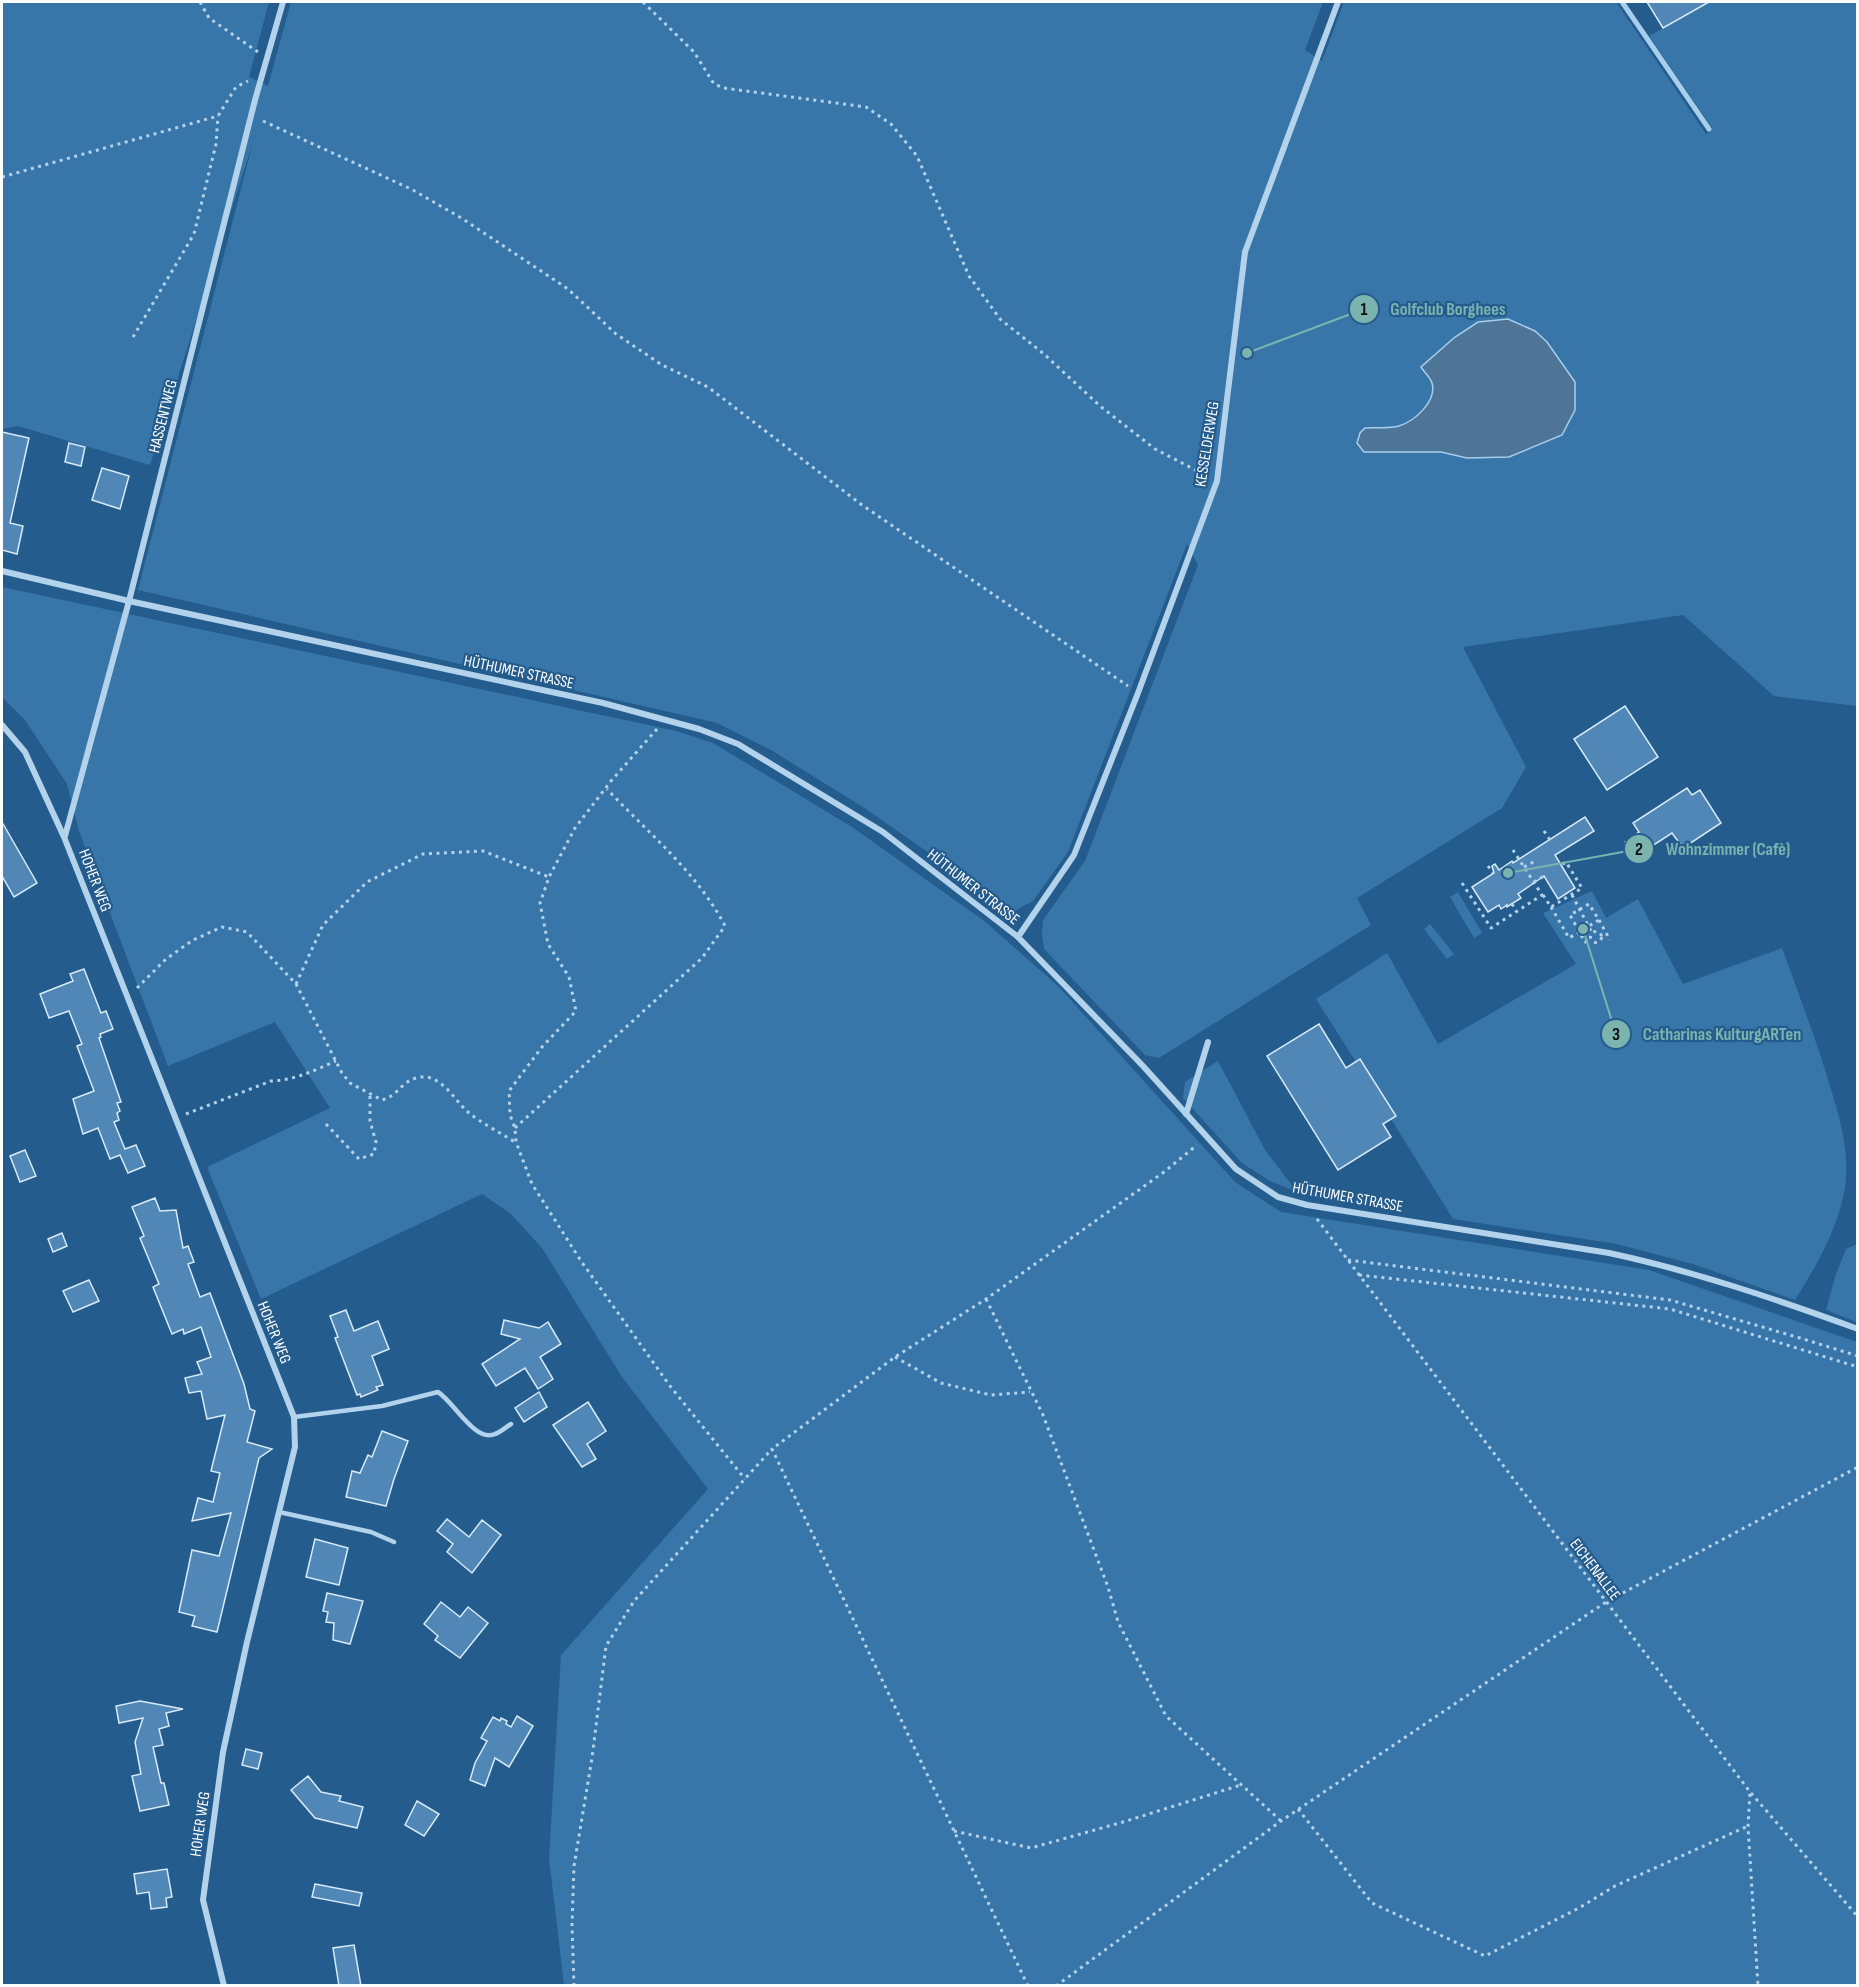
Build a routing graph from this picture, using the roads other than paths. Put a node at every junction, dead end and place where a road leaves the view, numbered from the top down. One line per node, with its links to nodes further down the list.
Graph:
1 (283, 2): 4 (street, HASSENTWEG)
2 (1338, 2): 7 (street, KESSELDERWEG)
3 (2, 571): 4 (street, HÜTHUMER STRASSE)
4 (129, 601): 6 (street, HASSENTWEG); 7 (street, HÜTHUMER STRASSE)
5 (2, 725): 6 (street, HOHER WEG)
6 (64, 837): 11 (street, HOHER WEG)
7 (1018, 937): 9 (street, HÜTHUMER STRASSE)
8 (1208, 1042): 9 (street)
9 (1186, 1114): 10 (street, HÜTHUMER STRASSE)
10 (1857, 1329)
11 (294, 1417): 12 (lane); 13 (street, HOHER WEG)
12 (511, 1424)
13 (279, 1512): 14 (lane); 15 (street, HOHER WEG)
14 (394, 1542)
15 (224, 1986)

